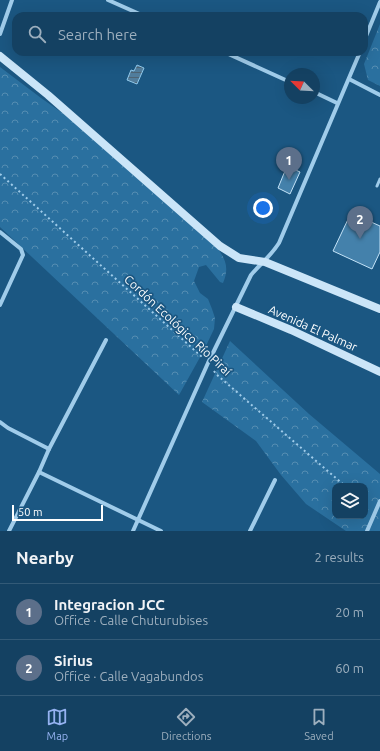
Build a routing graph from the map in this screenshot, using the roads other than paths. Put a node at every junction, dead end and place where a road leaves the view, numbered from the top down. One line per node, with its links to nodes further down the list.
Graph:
1 (12, 0): 6 (street)
2 (108, 0): 4 (street)
3 (380, 2): 5 (street)
4 (135, 12)
5 (368, 31)
6 (0, 34)
7 (0, 56): 18 (street)
8 (233, 56): 10 (street)
9 (358, 56): 11 (street)
10 (284, 79)
11 (349, 79): 13 (street); 14 (street)
12 (320, 95): 14 (street)
13 (380, 95)
14 (338, 103): 18 (street)
15 (380, 179): 16 (lane)
16 (377, 186)
17 (0, 232): 19 (street)
18 (265, 262): 20 (street); 21 (street)
19 (0, 305)
20 (236, 307): 23 (street, Avenida El Palmar); 29 (street)
21 (380, 310)
22 (106, 340): 25 (street)
23 (380, 372)
24 (0, 422): 25 (street)
25 (49, 449): 26 (street)
26 (39, 472): 29 (street); 30 (street)
27 (275, 480): 33 (street)
28 (380, 501): 34 (street)
29 (138, 521): 31 (street); 32 (street)
30 (9, 531)
31 (133, 531)
32 (161, 531)
33 (250, 531)
34 (366, 531)

